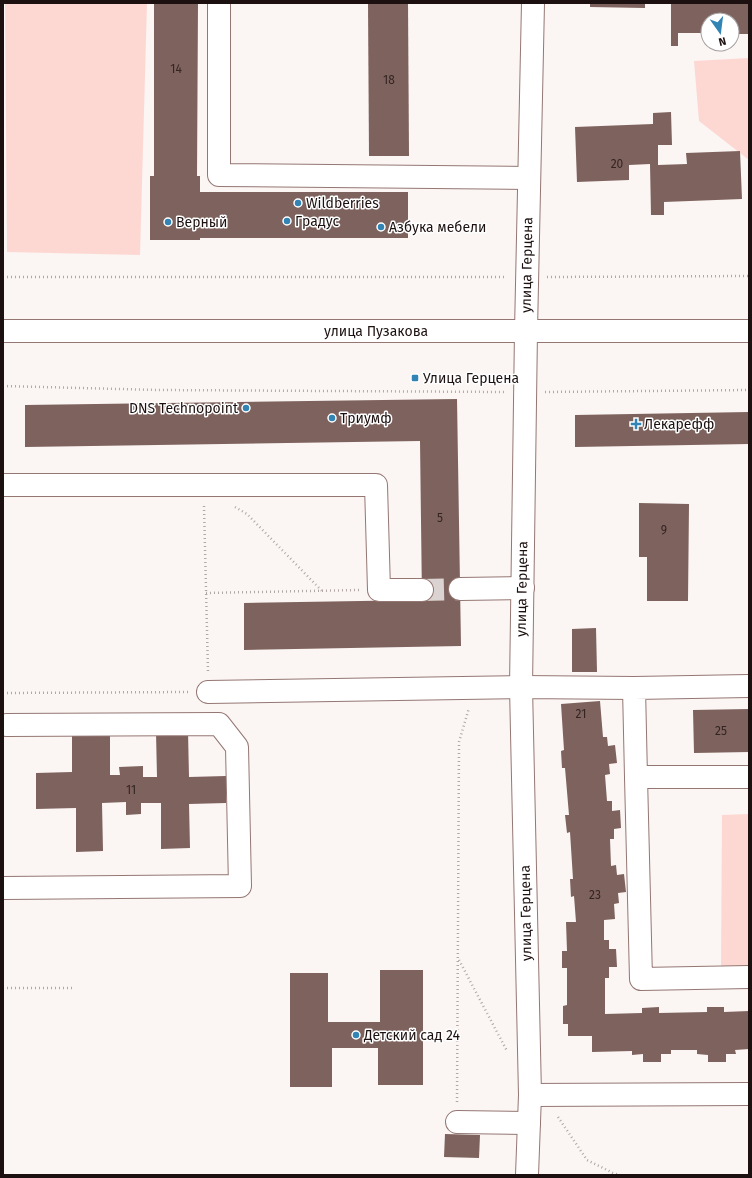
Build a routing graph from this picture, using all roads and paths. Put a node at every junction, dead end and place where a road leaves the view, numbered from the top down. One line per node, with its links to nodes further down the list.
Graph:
1 (219, 3): 3 (street)
2 (533, 3): 3 (street, улица Герцена)
3 (529, 178): 6 (street, улица Герцена)
4 (749, 276): 6 (path)
5 (3, 277): 6 (path)
6 (527, 277): 8 (street, улица Герцена)
7 (3, 331): 8 (street, улица Пузакова)
8 (526, 331): 9 (street, улица Пузакова); 12 (street, улица Герцена)
9 (749, 331)
10 (3, 386): 12 (path)
11 (749, 390): 12 (path)
12 (525, 392): 16 (street, улица Герцена)
13 (3, 485): 14 (street)
14 (204, 485): 18 (street); 21 (path)
15 (234, 506): 20 (path)
16 (522, 588): 17 (street); 23 (street, улица Герцена)
17 (460, 589)
18 (379, 590): 19 (street); 20 (path)
19 (422, 590)
20 (322, 591): 21 (path)
21 (206, 593): 26 (path)
22 (749, 686): 25 (street)
23 (521, 687): 24 (street); 25 (street); 38 (street, улица Герцена)
24 (474, 688): 26 (street); 32 (path)
25 (634, 688): 29 (street)
26 (208, 692): 27 (path)
27 (3, 693)
28 (6, 725): 31 (street)
29 (636, 776): 30 (street); 33 (street)
30 (749, 777)
31 (3, 888)
32 (459, 960): 36 (path); 39 (path)
33 (749, 978)
34 (3, 988): 35 (path)
35 (75, 988)
36 (508, 1054)
37 (749, 1094): 38 (street)
38 (536, 1095): 40 (street, улица Герцена); 42 (path)
39 (457, 1122): 40 (street)
40 (529, 1123): 41 (street, улица Герцена)
41 (527, 1175)
42 (620, 1175)

